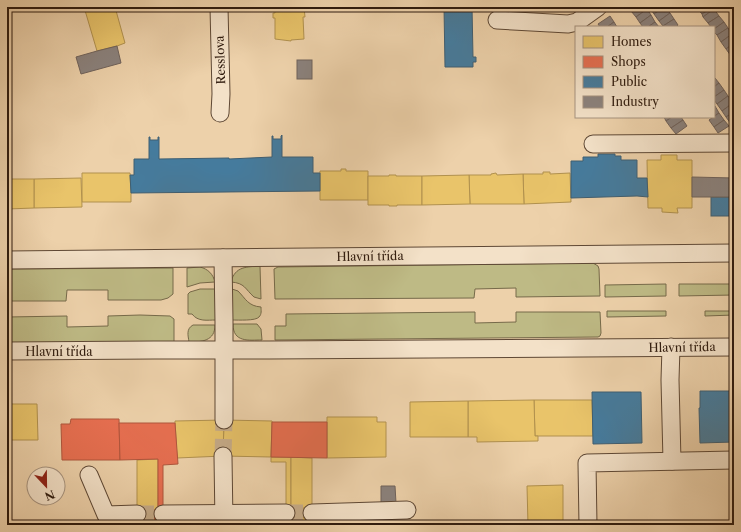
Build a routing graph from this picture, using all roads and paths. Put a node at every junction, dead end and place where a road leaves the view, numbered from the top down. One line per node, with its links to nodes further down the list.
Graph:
1 (219, 7): 4 (street, Resslova)
2 (598, 7): 3 (street)
3 (497, 20)
4 (220, 113)
5 (734, 143): 6 (street)
6 (593, 144)
7 (734, 253): 8 (street, Hlavní třída)
8 (223, 258): 9 (street, Hlavní třída); 12 (street)
9 (7, 260)
10 (671, 347): 11 (street, Hlavní třída); 12 (street, Hlavní třída); 17 (street)
11 (734, 347)
12 (224, 350): 13 (street, Hlavní třída); 14 (street)
13 (7, 351)
14 (224, 420)
15 (223, 456): 24 (street)
16 (734, 460): 17 (street)
17 (672, 461): 25 (street)
18 (89, 475): 22 (street)
19 (407, 510): 21 (street)
20 (286, 513): 24 (street)
21 (312, 513)
22 (137, 514)
23 (162, 514): 24 (street)
24 (224, 519)
25 (588, 525)

